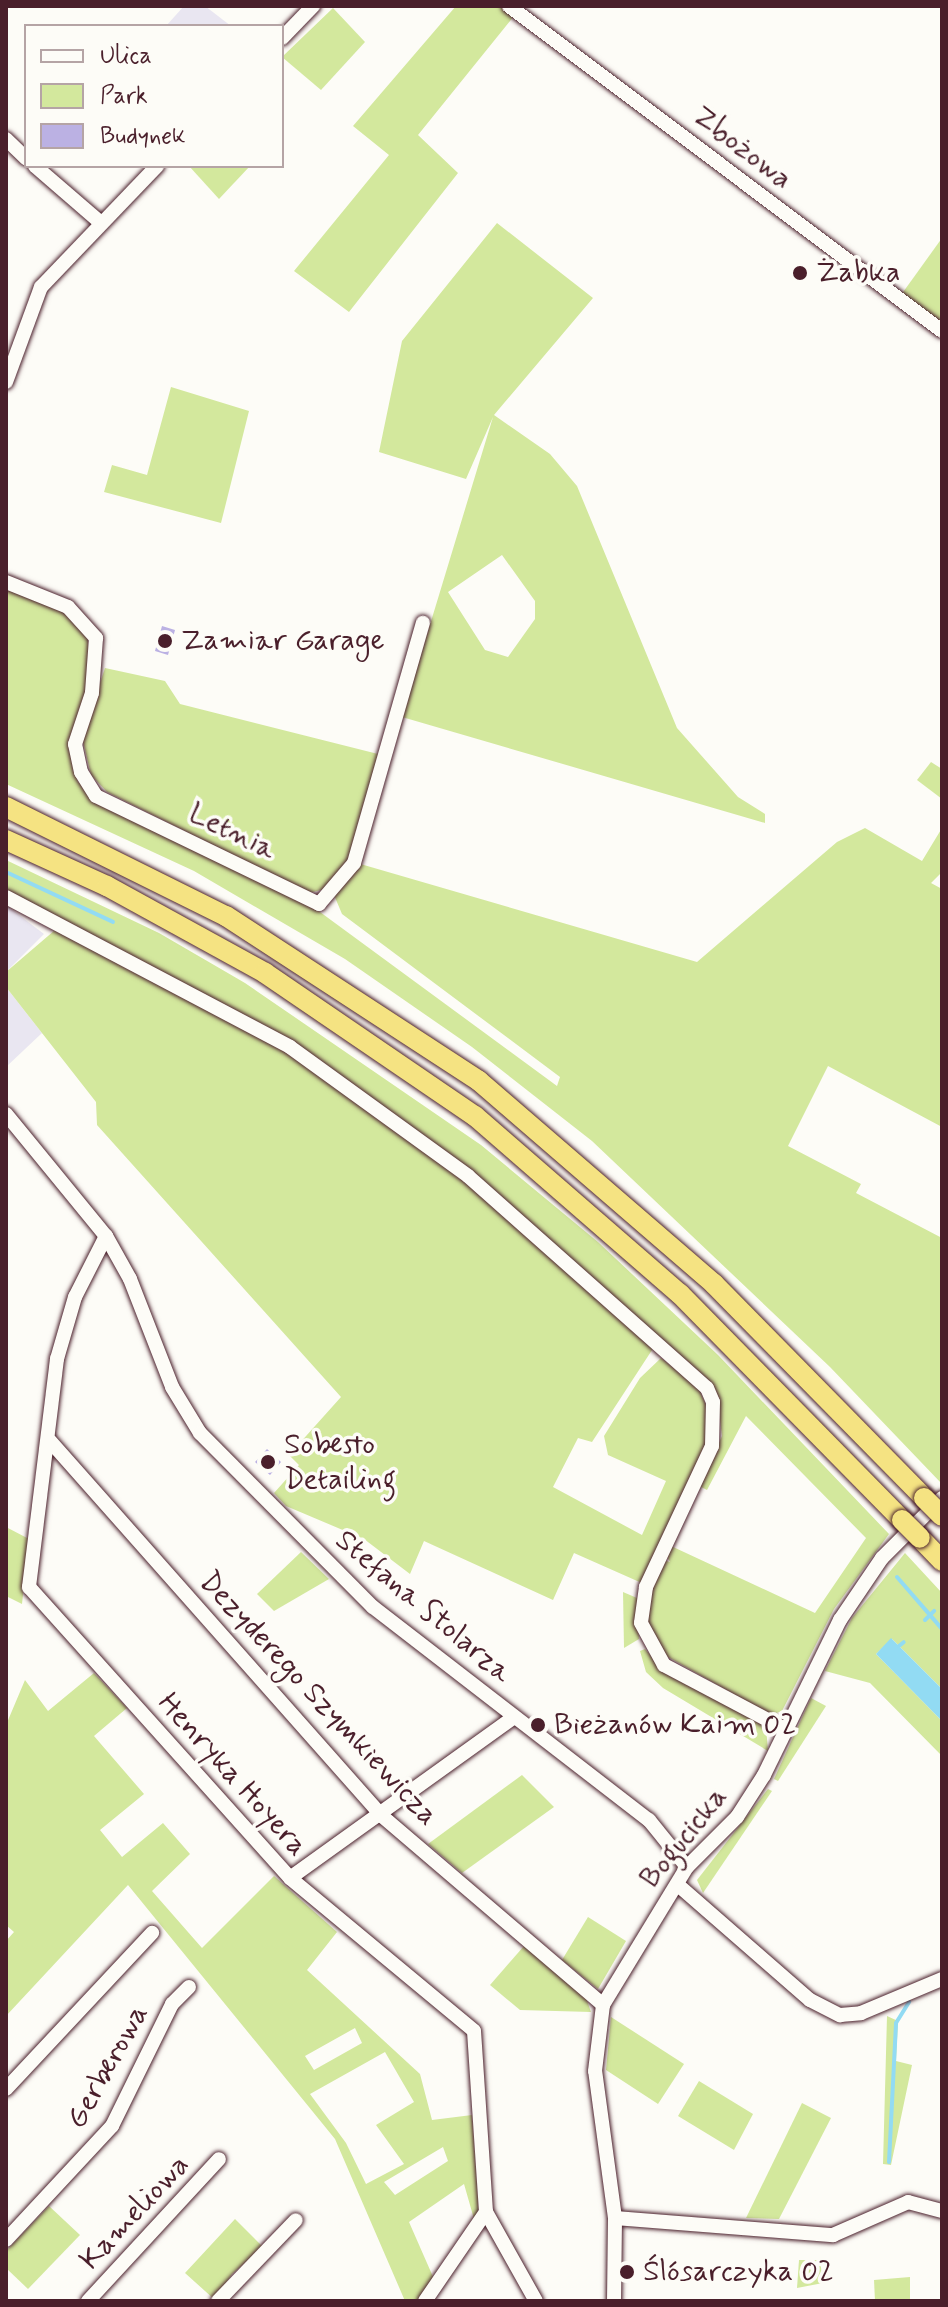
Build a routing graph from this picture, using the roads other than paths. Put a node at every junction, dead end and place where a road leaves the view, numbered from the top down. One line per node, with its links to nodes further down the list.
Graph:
1 (313, 6): 3 (street)
2 (509, 6): 9 (street, Zbożowa)
3 (284, 36)
4 (6, 139): 5 (street)
5 (24, 156)
6 (37, 168): 8 (street)
7 (155, 168): 8 (street)
8 (101, 223): 10 (street)
9 (942, 331)
10 (6, 382)
11 (6, 582): 12 (street, Letnia)
12 (423, 623)
13 (6, 807): 19 (highway)
14 (6, 840): 21 (highway, bridge)
15 (6, 897): 23 (street)
16 (6, 1114): 17 (street, Stefana Stolarza)
17 (106, 1236): 18 (street, Henryka Hoyera); 22 (street, Stefana Stolarza)
18 (50, 1441): 24 (street, Dezyderego Szymkiewicza); 26 (street, Henryka Hoyera)
19 (933, 1498): 20 (highway, bridge); 23 (street, Bogucicka)
20 (942, 1516)
21 (942, 1561)
22 (514, 1717): 24 (street); 25 (street, Stefana Stolarza)
23 (785, 1729): 25 (street, Bogucicka)
24 (382, 1816): 26 (street); 31 (street, Dezyderego Szymkiewicza)
25 (687, 1867): 27 (street, Bogucicka)
26 (290, 1878): 35 (street, Henryka Hoyera)
27 (678, 1885): 29 (street); 31 (street, Bogucicka)
28 (152, 1933): 32 (street)
29 (942, 1979)
30 (189, 1987): 38 (street, Gerberowa)
31 (603, 2005): 36 (street, Bogucicka)
32 (6, 2089)
33 (219, 2159): 39 (street, Kameliowa)
34 (942, 2211): 36 (street)
35 (486, 2212): 41 (street); 42 (street, Henryka Hoyera)
36 (615, 2218): 43 (street, Bogucicka)
37 (296, 2220): 40 (street)
38 (6, 2240)
39 (88, 2301)
40 (218, 2301)
41 (425, 2301)
42 (536, 2301)
43 (614, 2301)

